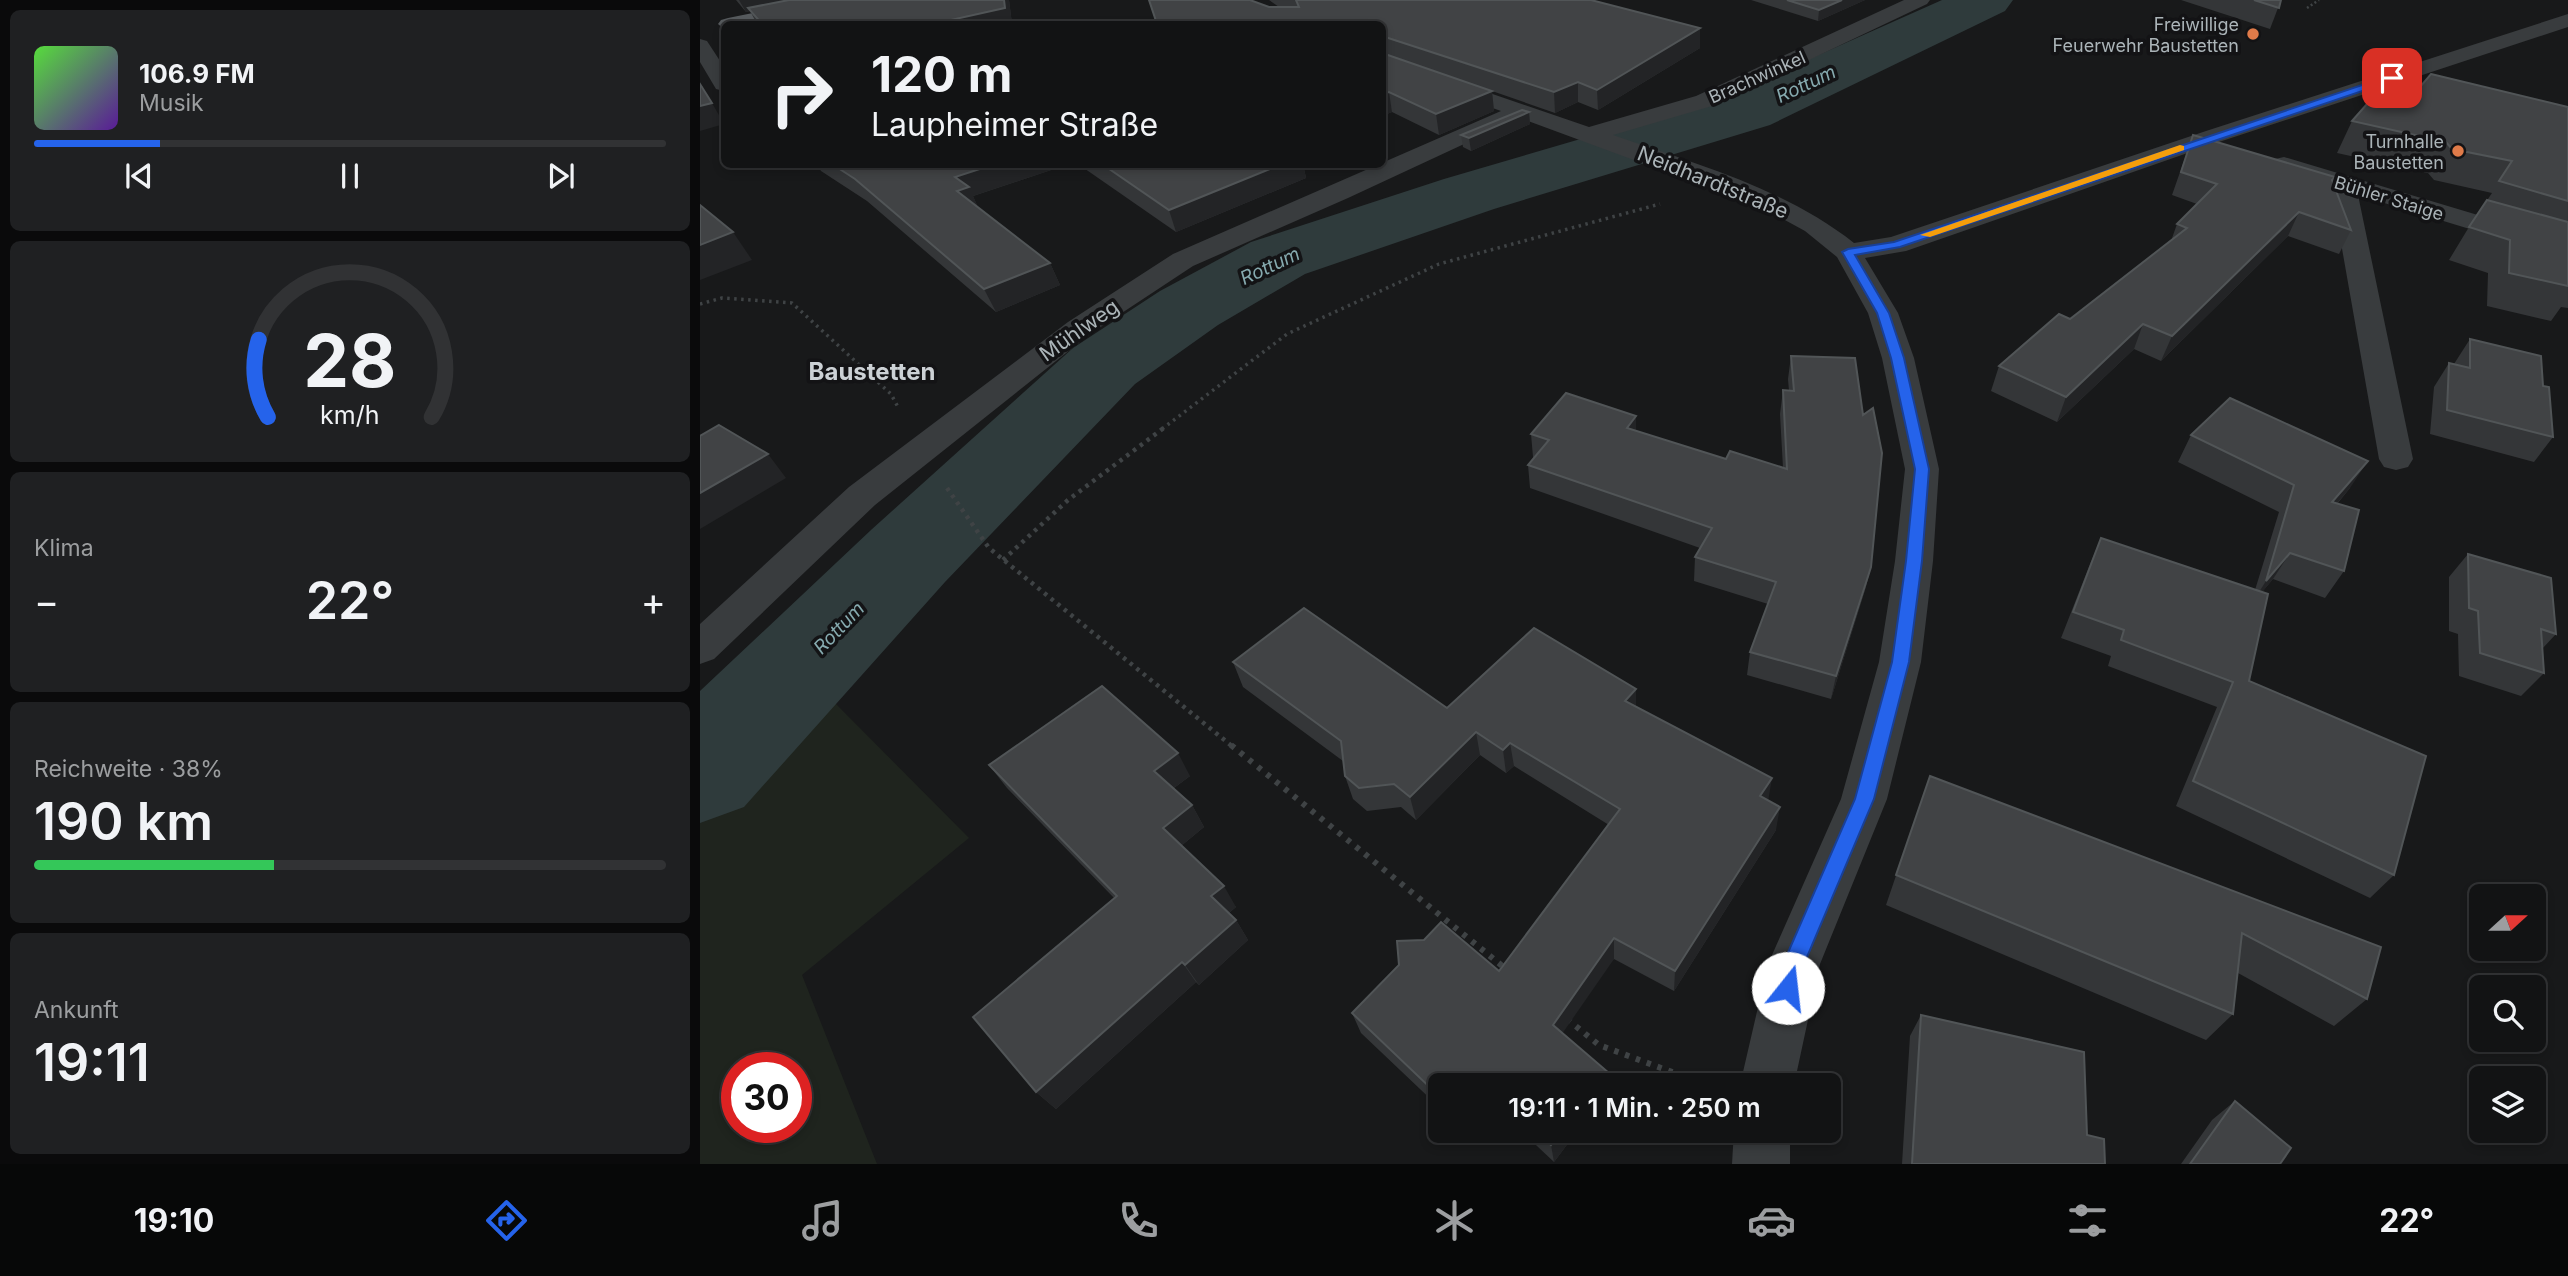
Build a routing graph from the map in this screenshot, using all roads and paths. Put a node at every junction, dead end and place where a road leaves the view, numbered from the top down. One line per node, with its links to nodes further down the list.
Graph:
1 (846, 0): 6 (main road)
2 (1920, 0): 14 (street, Brachwinkel)
3 (2319, 0): 4 (path)
4 (2307, 8)
5 (2568, 20): 13 (street)
6 (745, 21)
7 (721, 26): 8 (main road)
8 (700, 30)
9 (700, 45): 11 (street)
10 (1386, 63): 12 (street, Neidhardtstraße)
11 (721, 79)
12 (1521, 111): 14 (street, Neidhardtstraße); 20 (street, Mühlweg)
13 (2214, 136): 16 (street, Bühler Staige); 18 (street)
14 (1595, 137): 15 (street, Neidhardtstraße)
15 (1715, 179): 18 (street, Neidhardtstraße); 22 (path)
16 (2343, 184): 17 (street, Bühler Staige); 21 (street)
17 (2568, 251)
18 (1848, 252): 27 (street, Neidhardtstraße)
19 (700, 304): 20 (path)
20 (927, 459): 22 (path); 23 (street, Mühlweg)
21 (2396, 459)
22 (1003, 560): 24 (path)
23 (700, 648)
24 (1512, 974)
25 (1556, 1010): 26 (path)
26 (1675, 1073)
27 (1770, 1073)
28 (1762, 1143): 29 (street)
29 (1761, 1164)

